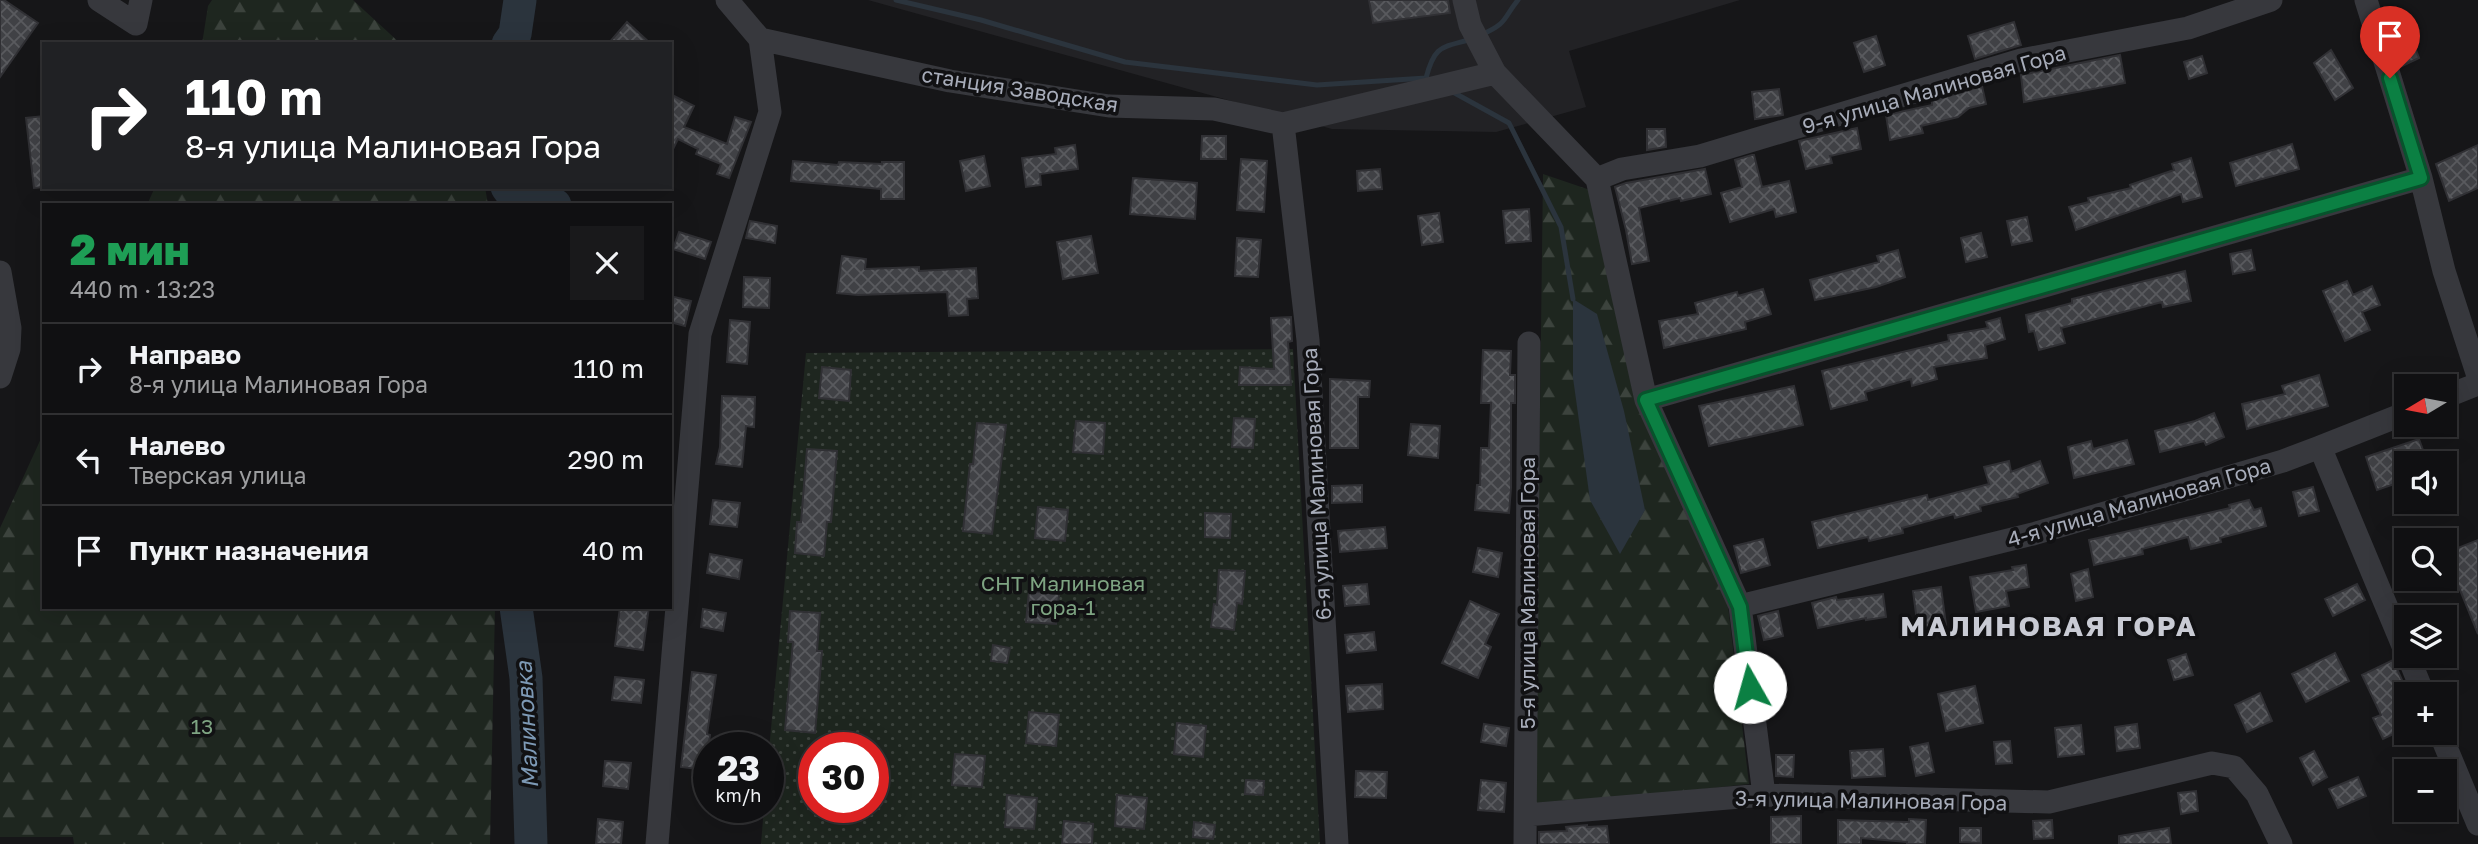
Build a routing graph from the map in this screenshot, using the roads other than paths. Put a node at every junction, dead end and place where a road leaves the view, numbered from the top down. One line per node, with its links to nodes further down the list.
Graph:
1 (99, 0): 2 (street)
2 (141, 0)
3 (727, 0): 7 (street)
4 (1464, 0): 8 (street)
5 (2271, 0): 11 (street, 9-я улица Малиновая Гора)
6 (2366, 0): 10 (street)
7 (760, 39): 9 (street, станция Заводская); 27 (street)
8 (1494, 73): 9 (street, станция Заводская); 11 (street)
9 (1283, 124): 28 (street, 6-я улица Малиновая Гора)
10 (2421, 178): 14 (street); 18 (street)
11 (1597, 179): 18 (street)
12 (0, 272): 15 (street)
13 (1528, 343): 25 (street, 5-я улица Малиновая Гора)
14 (2478, 376)
15 (0, 377)
16 (2478, 384): 17 (street)
17 (2457, 392)
18 (1646, 400): 21 (street)
19 (2394, 417): 20 (street, 4-я улица Малиновая Гора)
20 (2320, 447): 21 (street, 4-я улица Малиновая Гора); 22 (street)
21 (1740, 607): 24 (street)
22 (2394, 623)
23 (2445, 745): 26 (street)
24 (1764, 795): 25 (street, 3-я улица Малиновая Гора); 30 (street, 3-я улица Малиновая Гора)
25 (1526, 814): 29 (street, 5-я улица Малиновая Гора)
26 (2478, 824)
27 (657, 844)
28 (1337, 844)
29 (1525, 844)
30 (2281, 844)

